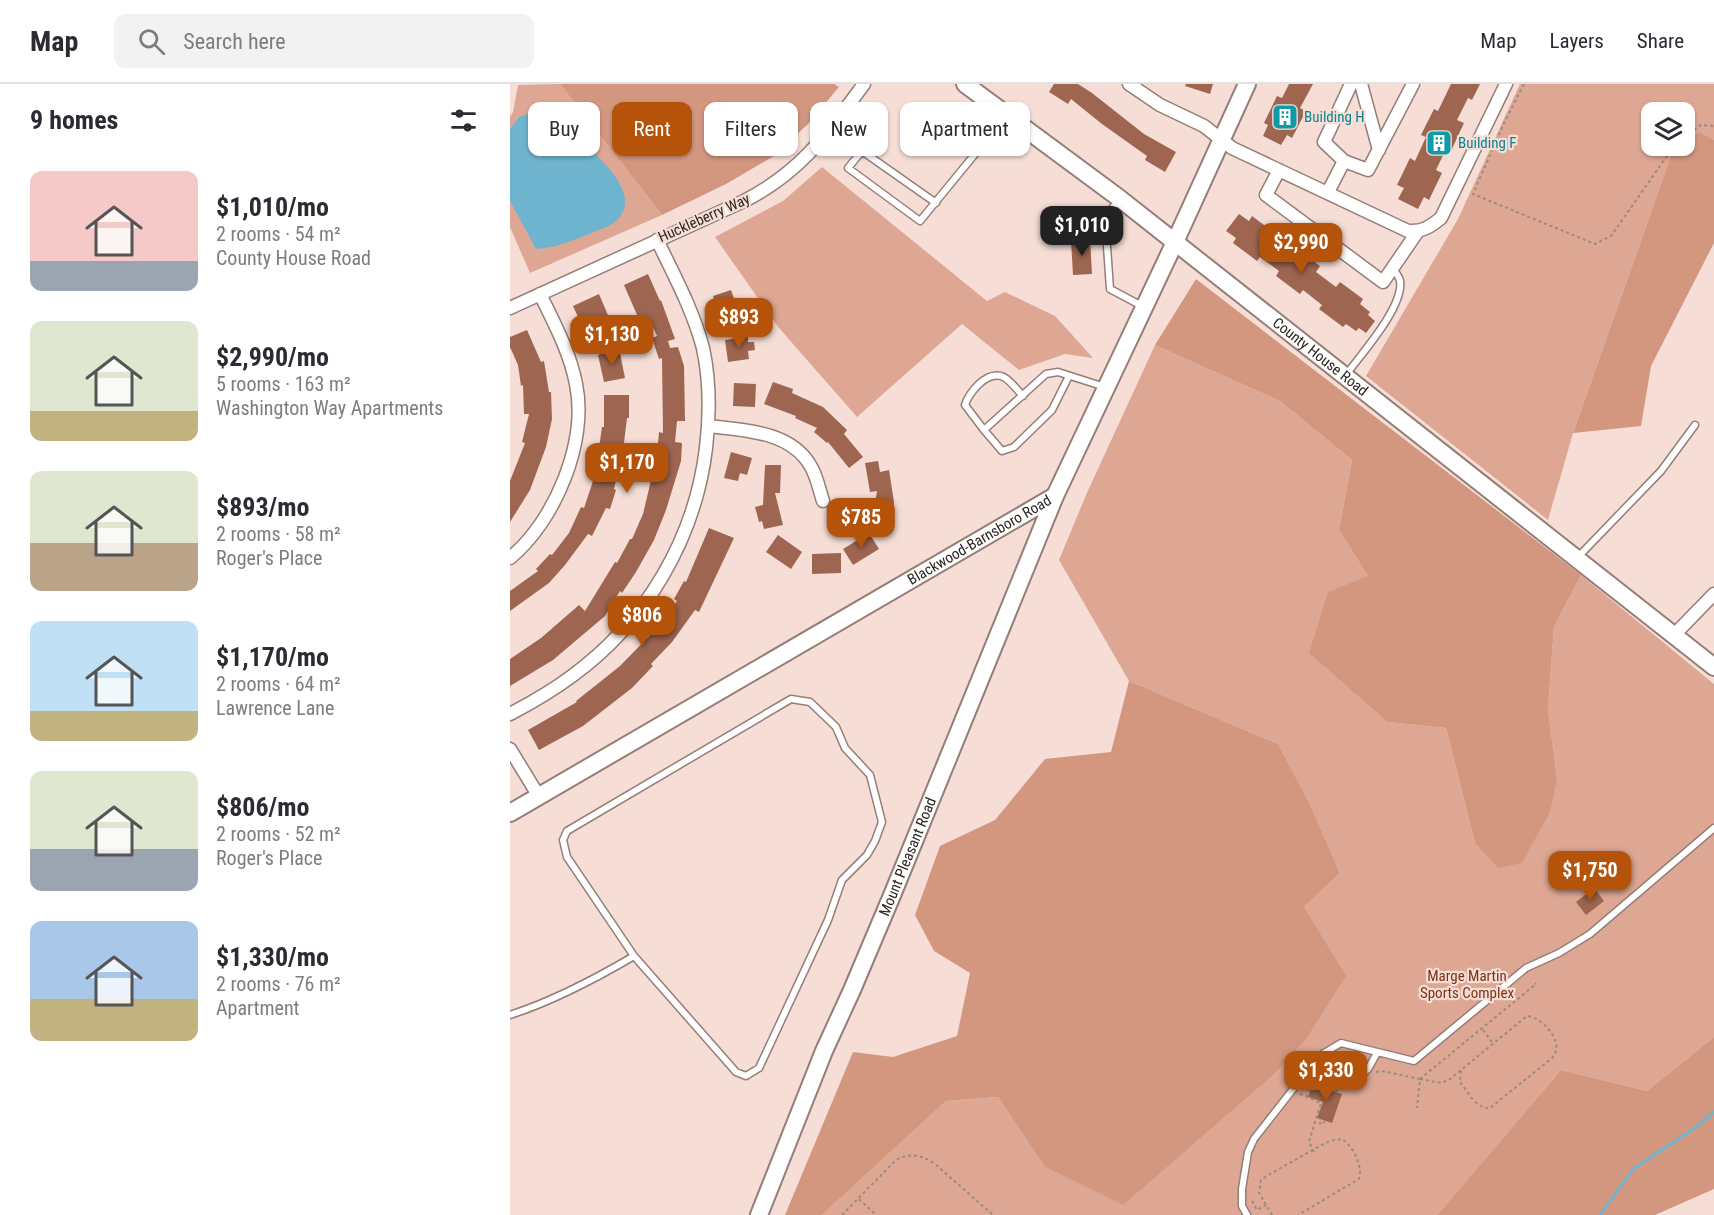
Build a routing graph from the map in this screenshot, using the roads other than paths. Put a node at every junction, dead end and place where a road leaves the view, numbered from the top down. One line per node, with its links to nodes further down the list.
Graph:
1 (864, 84): 20 (street, Huckleberry Way)
2 (965, 84): 9 (main road, County House Road)
3 (1128, 84): 11 (street)
4 (1247, 84): 11 (main road, Blackwood-Barnsboro Road)
5 (1351, 84): 14 (street)
6 (1361, 84): 12 (street)
7 (1413, 84): 12 (street)
8 (1506, 84): 19 (street)
9 (989, 102)
10 (1030, 132): 17 (main road, County House Road)
11 (1221, 139): 15 (street); 21 (main road, Blackwood-Barnsboro Road)
12 (1379, 150): 14 (street)
13 (974, 156): 18 (lane)
14 (1344, 161): 16 (street)
15 (1279, 170): 16 (street); 22 (street)
16 (1328, 192): 19 (street)
17 (1119, 198): 21 (main road, County House Road); 24 (lane)
18 (936, 203): 18 (lane)
19 (1418, 231): 22 (street)
20 (657, 240): 23 (street, Huckleberry Way); 31 (street)
21 (1175, 242): 24 (main road, Blackwood-Barnsboro Road); 26 (main road, County House Road)
22 (1392, 268): 26 (lane)
23 (540, 294): 25 (street, Huckleberry Way); 35 (street)
24 (1144, 307): 28 (main road, Blackwood-Barnsboro Road)
25 (510, 308)
26 (1346, 375): 36 (main road, County House Road)
27 (1069, 376): 28 (lane); 29 (lane); 32 (lane)
28 (1106, 387): 33 (main road, Blackwood-Barnsboro Road)
29 (1023, 396): 32 (lane); 32 (lane)
30 (1695, 425): 36 (lane)
31 (708, 426): 34 (street); 40 (street)
32 (984, 430)
33 (1055, 496): 42 (main road, Blackwood-Barnsboro Road); 49 (main road, Mount Pleasant Road)
34 (823, 501)
35 (510, 558)
36 (1576, 559): 38 (main road, County House Road)
37 (1714, 594): 38 (street)
38 (1674, 635): 39 (main road, County House Road)
39 (1714, 667)
40 (510, 714)
41 (510, 748): 42 (street)
42 (538, 795): 43 (main road, Blackwood-Barnsboro Road)
43 (510, 813)
44 (1714, 829): 47 (lane)
45 (634, 956): 45 (lane); 46 (lane)
46 (510, 1015)
47 (1377, 1053): 48 (lane); 48 (lane)
48 (1319, 1056): 50 (lane)
49 (759, 1215)
50 (1247, 1215)

